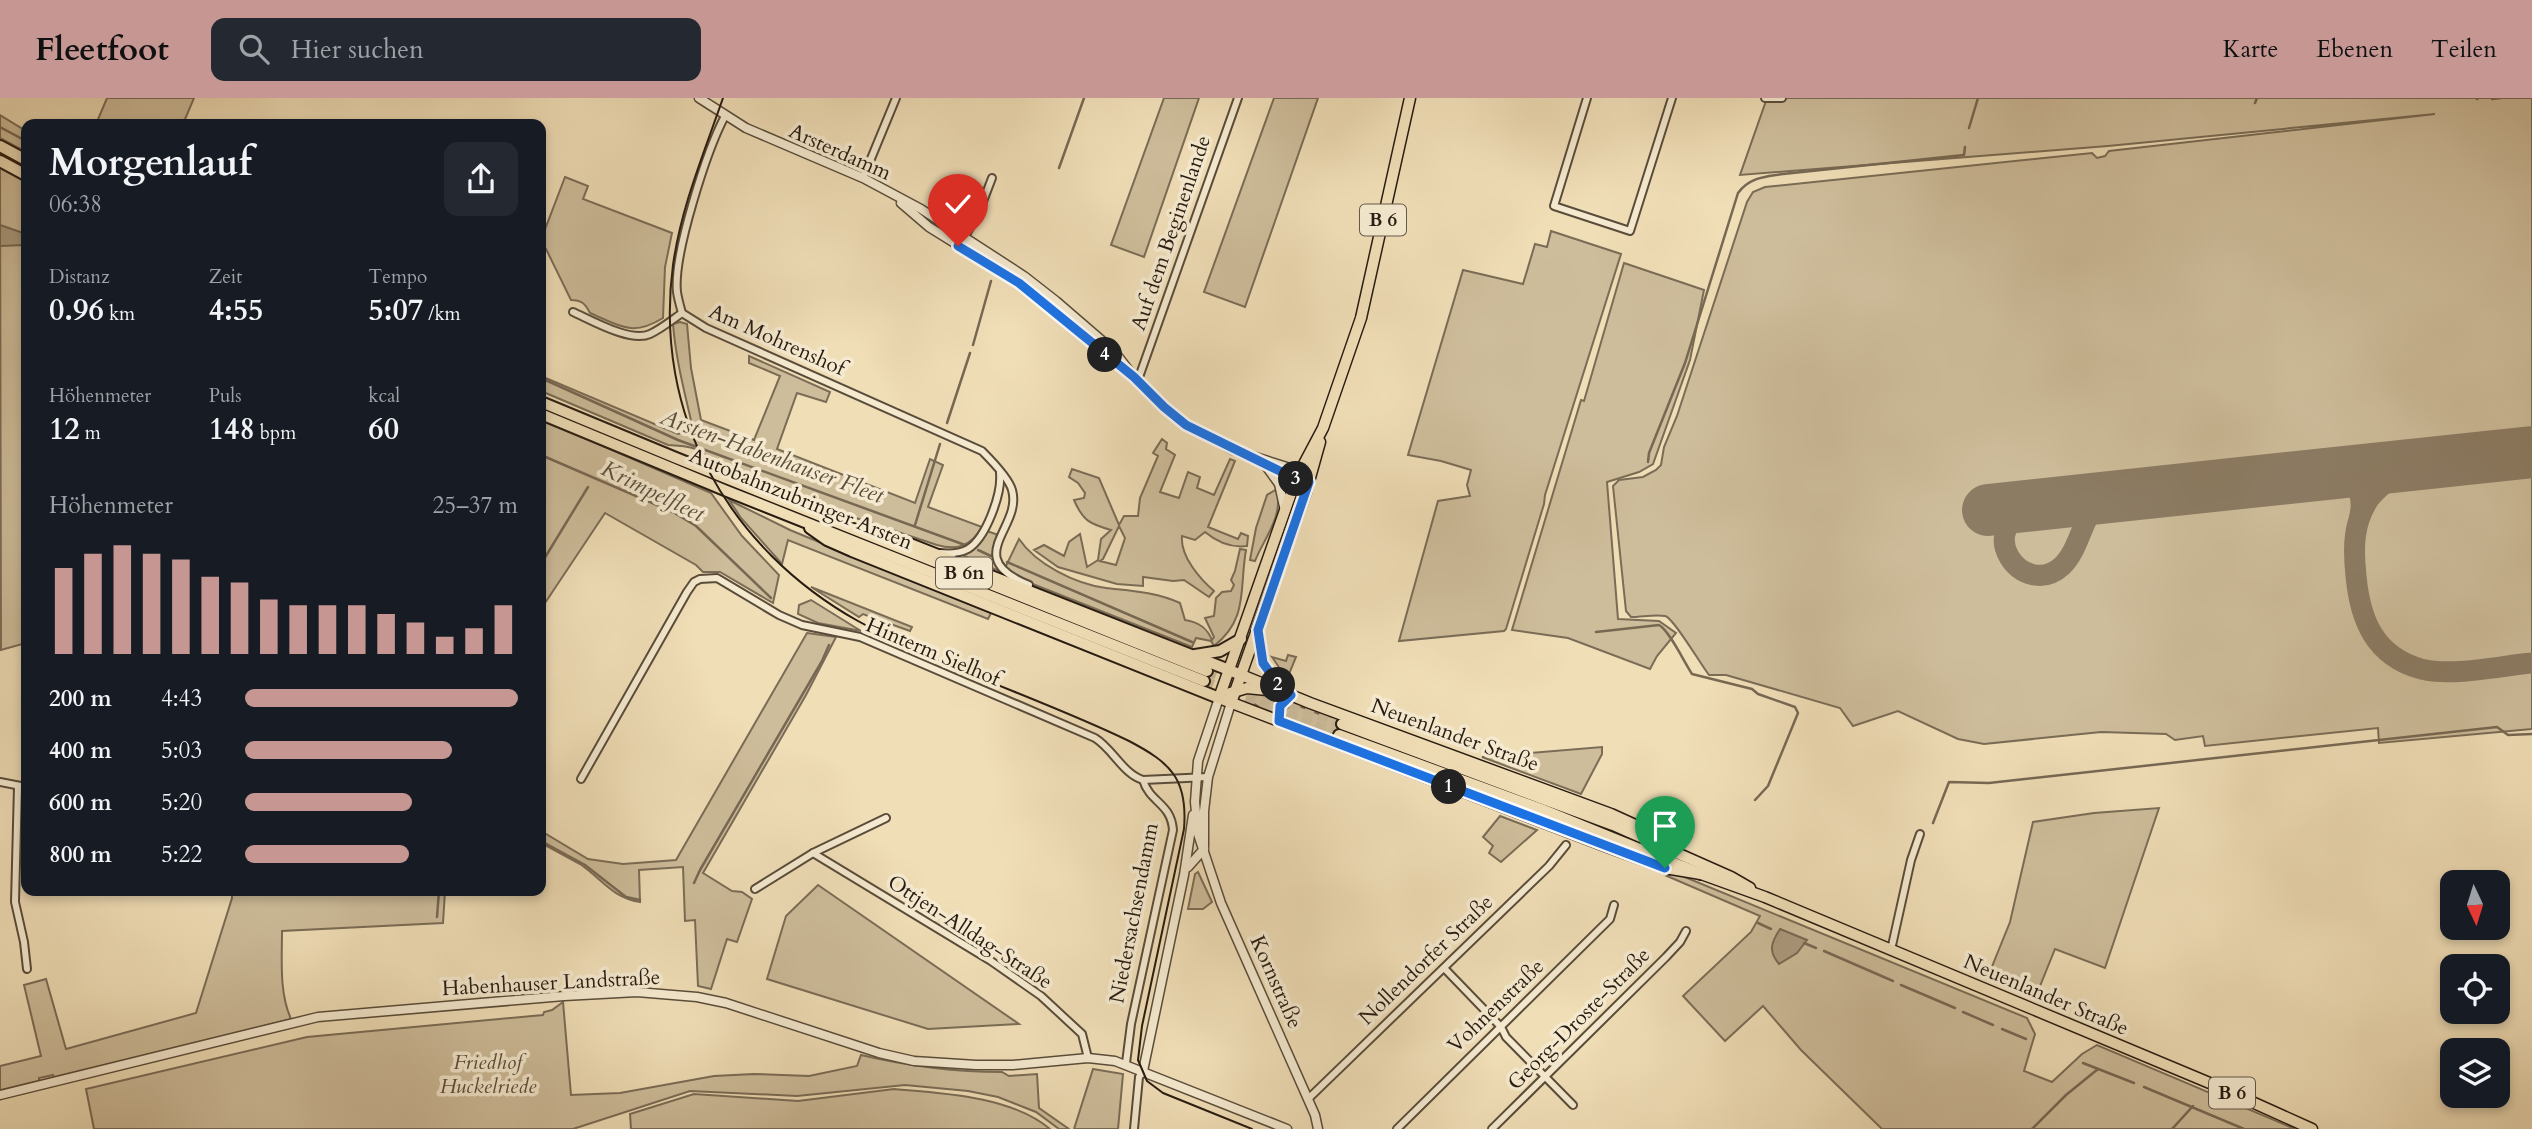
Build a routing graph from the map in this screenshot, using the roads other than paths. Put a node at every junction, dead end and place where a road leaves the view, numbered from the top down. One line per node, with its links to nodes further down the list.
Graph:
1 (699, 98): 9 (street, Arsterdamm)
2 (897, 98): 14 (street)
3 (1238, 98): 24 (street, Auf dem Beginenlande)
4 (1410, 98): 27 (main road, B 6)
5 (1587, 98): 6 (street)
6 (1672, 98)
7 (1765, 98): 8 (street)
8 (1782, 98)
9 (725, 116): 14 (street, Arsterdamm); 23 (street, Am Mohrenshof)
10 (0, 146): 11 (highway)
11 (21, 157)
12 (0, 161): 13 (highway)
13 (21, 172)
14 (863, 178): 16 (street, Arsterdamm)
15 (992, 178): 19 (street)
16 (894, 196): 17 (street, Arsterdamm); 18 (street, Arsterdamm)
17 (935, 219): 18 (street); 19 (street, Arsterdamm)
18 (929, 227): 21 (street, Arsterdamm)
19 (964, 238): 20 (street, Arsterdamm)
20 (1054, 299): 21 (street); 24 (street, Arsterdamm)
21 (1047, 306): 24 (street, Arsterdamm)
22 (573, 312): 23 (street)
23 (682, 313): 30 (street, Am Mohrenshof)
24 (1136, 379): 28 (street, Arsterdamm)
25 (546, 404): 38 (highway, Autobahnzubringer Arsten / B 6n)
26 (546, 416): 36 (highway, Autobahnzubringer Arsten / B 6n)
27 (1322, 428): 31 (main road, B 6); 32 (main road, B 6)
28 (1256, 458): 29 (street, Arsterdamm); 31 (street, Arsterdamm)
29 (1264, 464): 31 (street, Arsterdamm); 35 (street, Arsterdamm)
30 (1000, 473): 33 (street); 34 (street, Am Mohrenshof)
31 (1298, 476): 32 (street, Arsterdamm); 35 (main road, B 6)
32 (1309, 482): 42 (main road, B 6)
33 (997, 499): 34 (street); 37 (street)
34 (1013, 503): 39 (street)
35 (1285, 514): 43 (main road, B 6)
36 (793, 517): 38 (highway, Autobahnzubringer Arsten / B 6n); 49 (highway)
37 (989, 518): 39 (street); 40 (street)
38 (831, 520): 40 (highway)
39 (1005, 524): 41 (street)
40 (935, 553): 41 (highway)
41 (1052, 599): 44 (highway)
42 (1258, 630): 46 (main road, B 6); 48 (main road, B 6)
43 (1241, 639): 44 (highway); 45 (main road, B 6)
44 (1193, 655): 45 (highway)
45 (1229, 670): 46 (main road, Neuenlander Straße); 49 (main road, B 6)
46 (1241, 675): 47 (main road); 48 (main road, Neuenlander Straße)
47 (1235, 691): 48 (main road); 49 (main road)
48 (1288, 694): 50 (main road); 62 (main road, Neuenlander Straße / B 6)
49 (1225, 701): 50 (main road, Neuenlander Straße / B 6); 51 (street, Kornstraße); 52 (street, Kornstraße)
50 (1279, 721): 66 (main road, Neuenlander Straße / B 6)
51 (1196, 776): 52 (street); 54 (street); 57 (street, Kornstraße)
52 (1208, 777): 63 (street, Kornstraße)
53 (581, 779): 54 (street, Hinterm Sielhof)
54 (1143, 780): 76 (street, Niedersachsendamm)
55 (0, 782): 56 (street)
56 (21, 787)
57 (1195, 802): 63 (street, Kornstraße); 65 (street, Niedersachsendamm)
58 (21, 803): 73 (street)
59 (886, 817): 64 (street)
60 (1920, 834): 71 (street)
61 (1566, 845): 72 (street, Nollendorfer Straße)
62 (1661, 846): 66 (highway, Neuenlander Straße); 68 (main road, Neuenlander Straße / B 6)
63 (1204, 849): 65 (street, Niedersachsendamm); 80 (street, Kornstraße)
64 (813, 853): 67 (street); 75 (street, Ottjen-Alldag-Straße)
65 (1184, 874): 77 (street, Niedersachsendamm)
66 (1701, 874): 68 (main road, Neuenlander Straße / B 6)
67 (755, 889)
68 (1765, 897): 71 (main road, Neuenlander Straße / B 6)
69 (1614, 905): 74 (street, Vohnenstraße)
70 (1686, 931): 78 (street, Georg-Droste-Straße)
71 (1891, 950): 87 (main road, Neuenlander Straße / B 6)
72 (1444, 968): 74 (street); 80 (street, Nollendorfer Straße)
73 (27, 969)
74 (1501, 1027): 78 (street); 86 (street, Vohnenstraße)
75 (1088, 1058): 76 (street, Habenhauser Landstraße); 79 (street, Habenhauser Landstraße)
76 (1126, 1063): 77 (street, Habenhauser Landstraße)
77 (1143, 1071): 83 (street, Niedersachsendamm); 84 (street, Habenhauser Landstraße)
78 (1546, 1077): 81 (street); 82 (street, Georg-Droste-Straße)
79 (0, 1095)
80 (1308, 1099): 85 (street, Kornstraße)
81 (1573, 1105)
82 (1494, 1128)
83 (1133, 1129)
84 (1287, 1129)
85 (1318, 1129)
86 (1397, 1129)
87 (2312, 1129)

